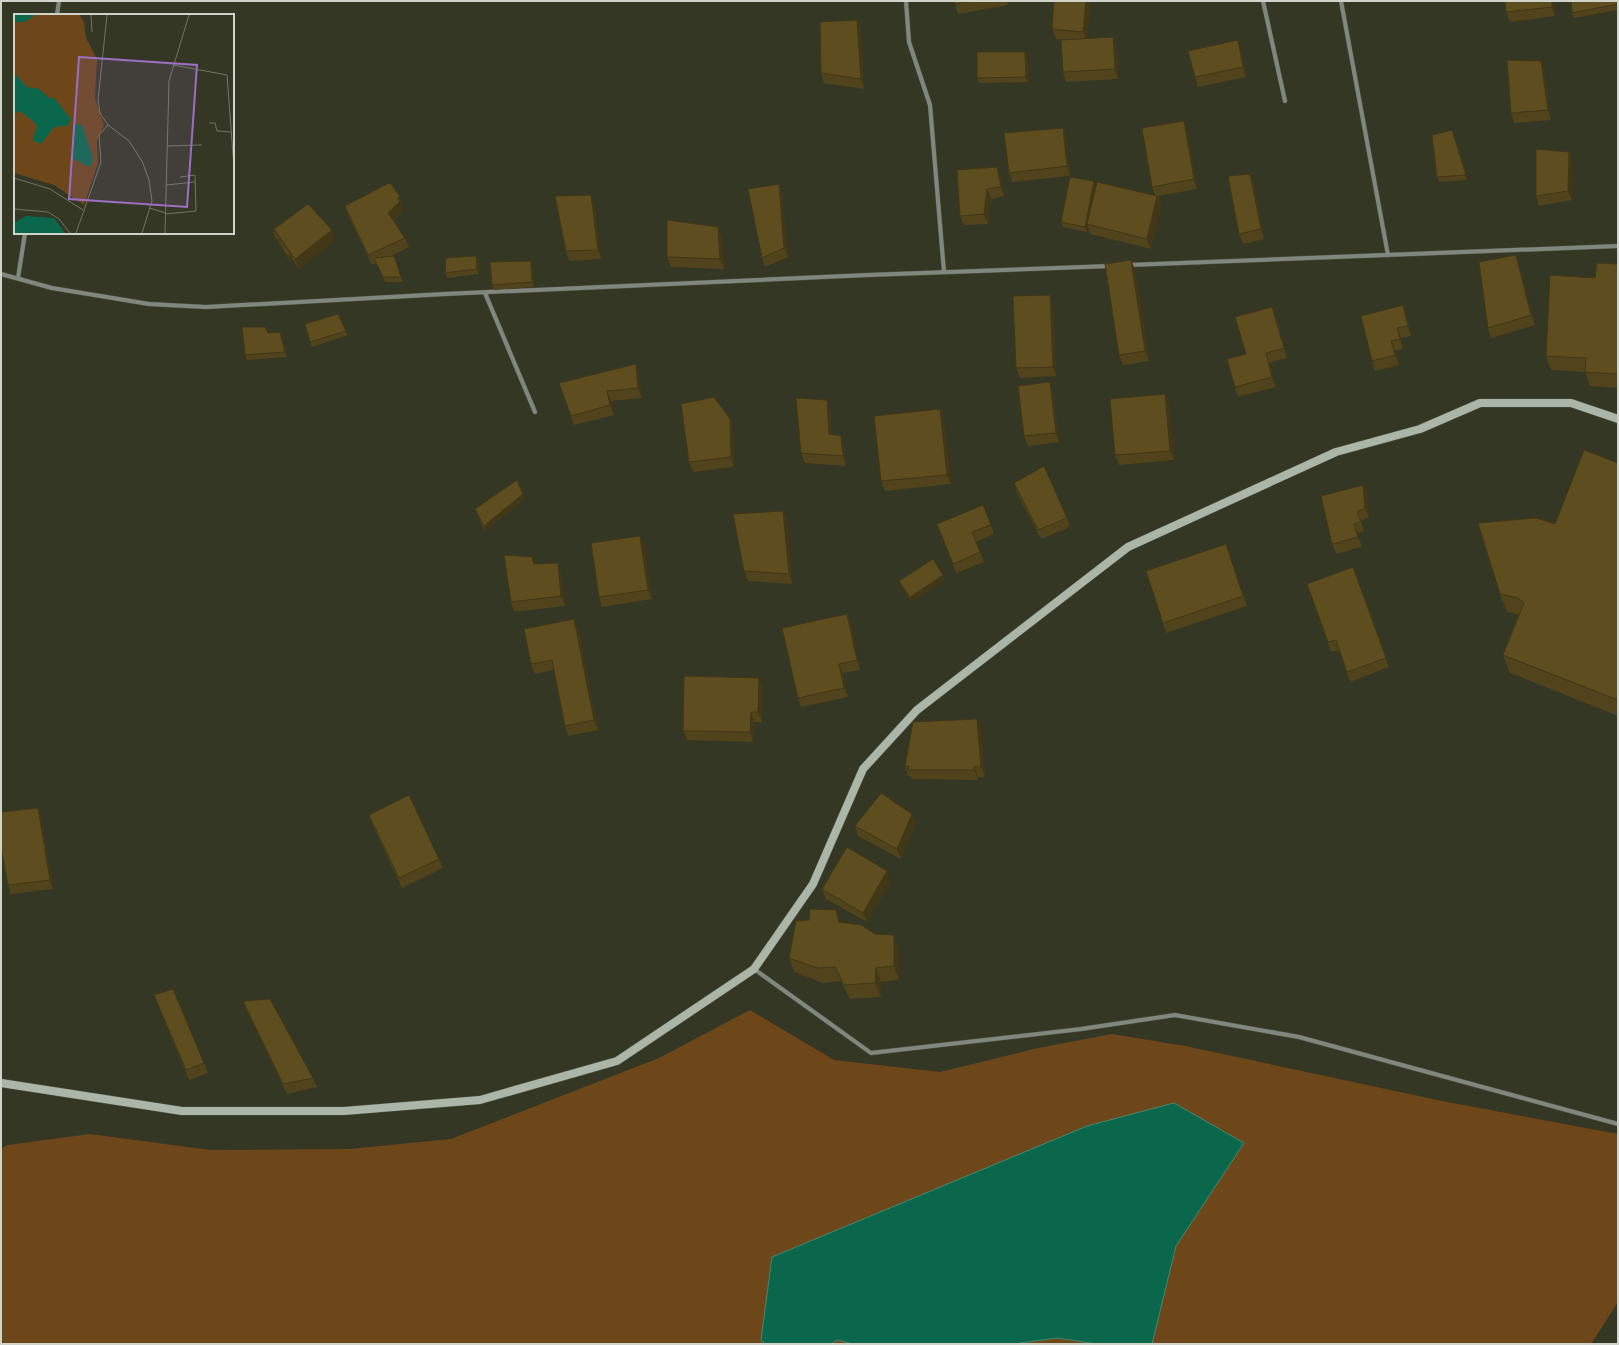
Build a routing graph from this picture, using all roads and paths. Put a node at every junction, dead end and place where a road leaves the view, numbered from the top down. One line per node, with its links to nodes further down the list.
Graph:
1 (59, 1): 5 (street)
2 (906, 1): 12 (street)
3 (1263, 1): 6 (street)
4 (1341, 1): 9 (street)
5 (57, 14)
6 (1285, 101)
7 (25, 234): 14 (street)
8 (1618, 246): 9 (street)
9 (1388, 255): 11 (street)
10 (1119, 265): 12 (street)
11 (1127, 265)
12 (944, 272): 15 (street)
13 (1, 274): 14 (street)
14 (18, 278): 15 (street)
15 (485, 292): 16 (street)
16 (535, 412)
17 (1618, 419): 18 (street)
18 (754, 969): 19 (street); 20 (street)
19 (1, 1083)
20 (1618, 1124)

